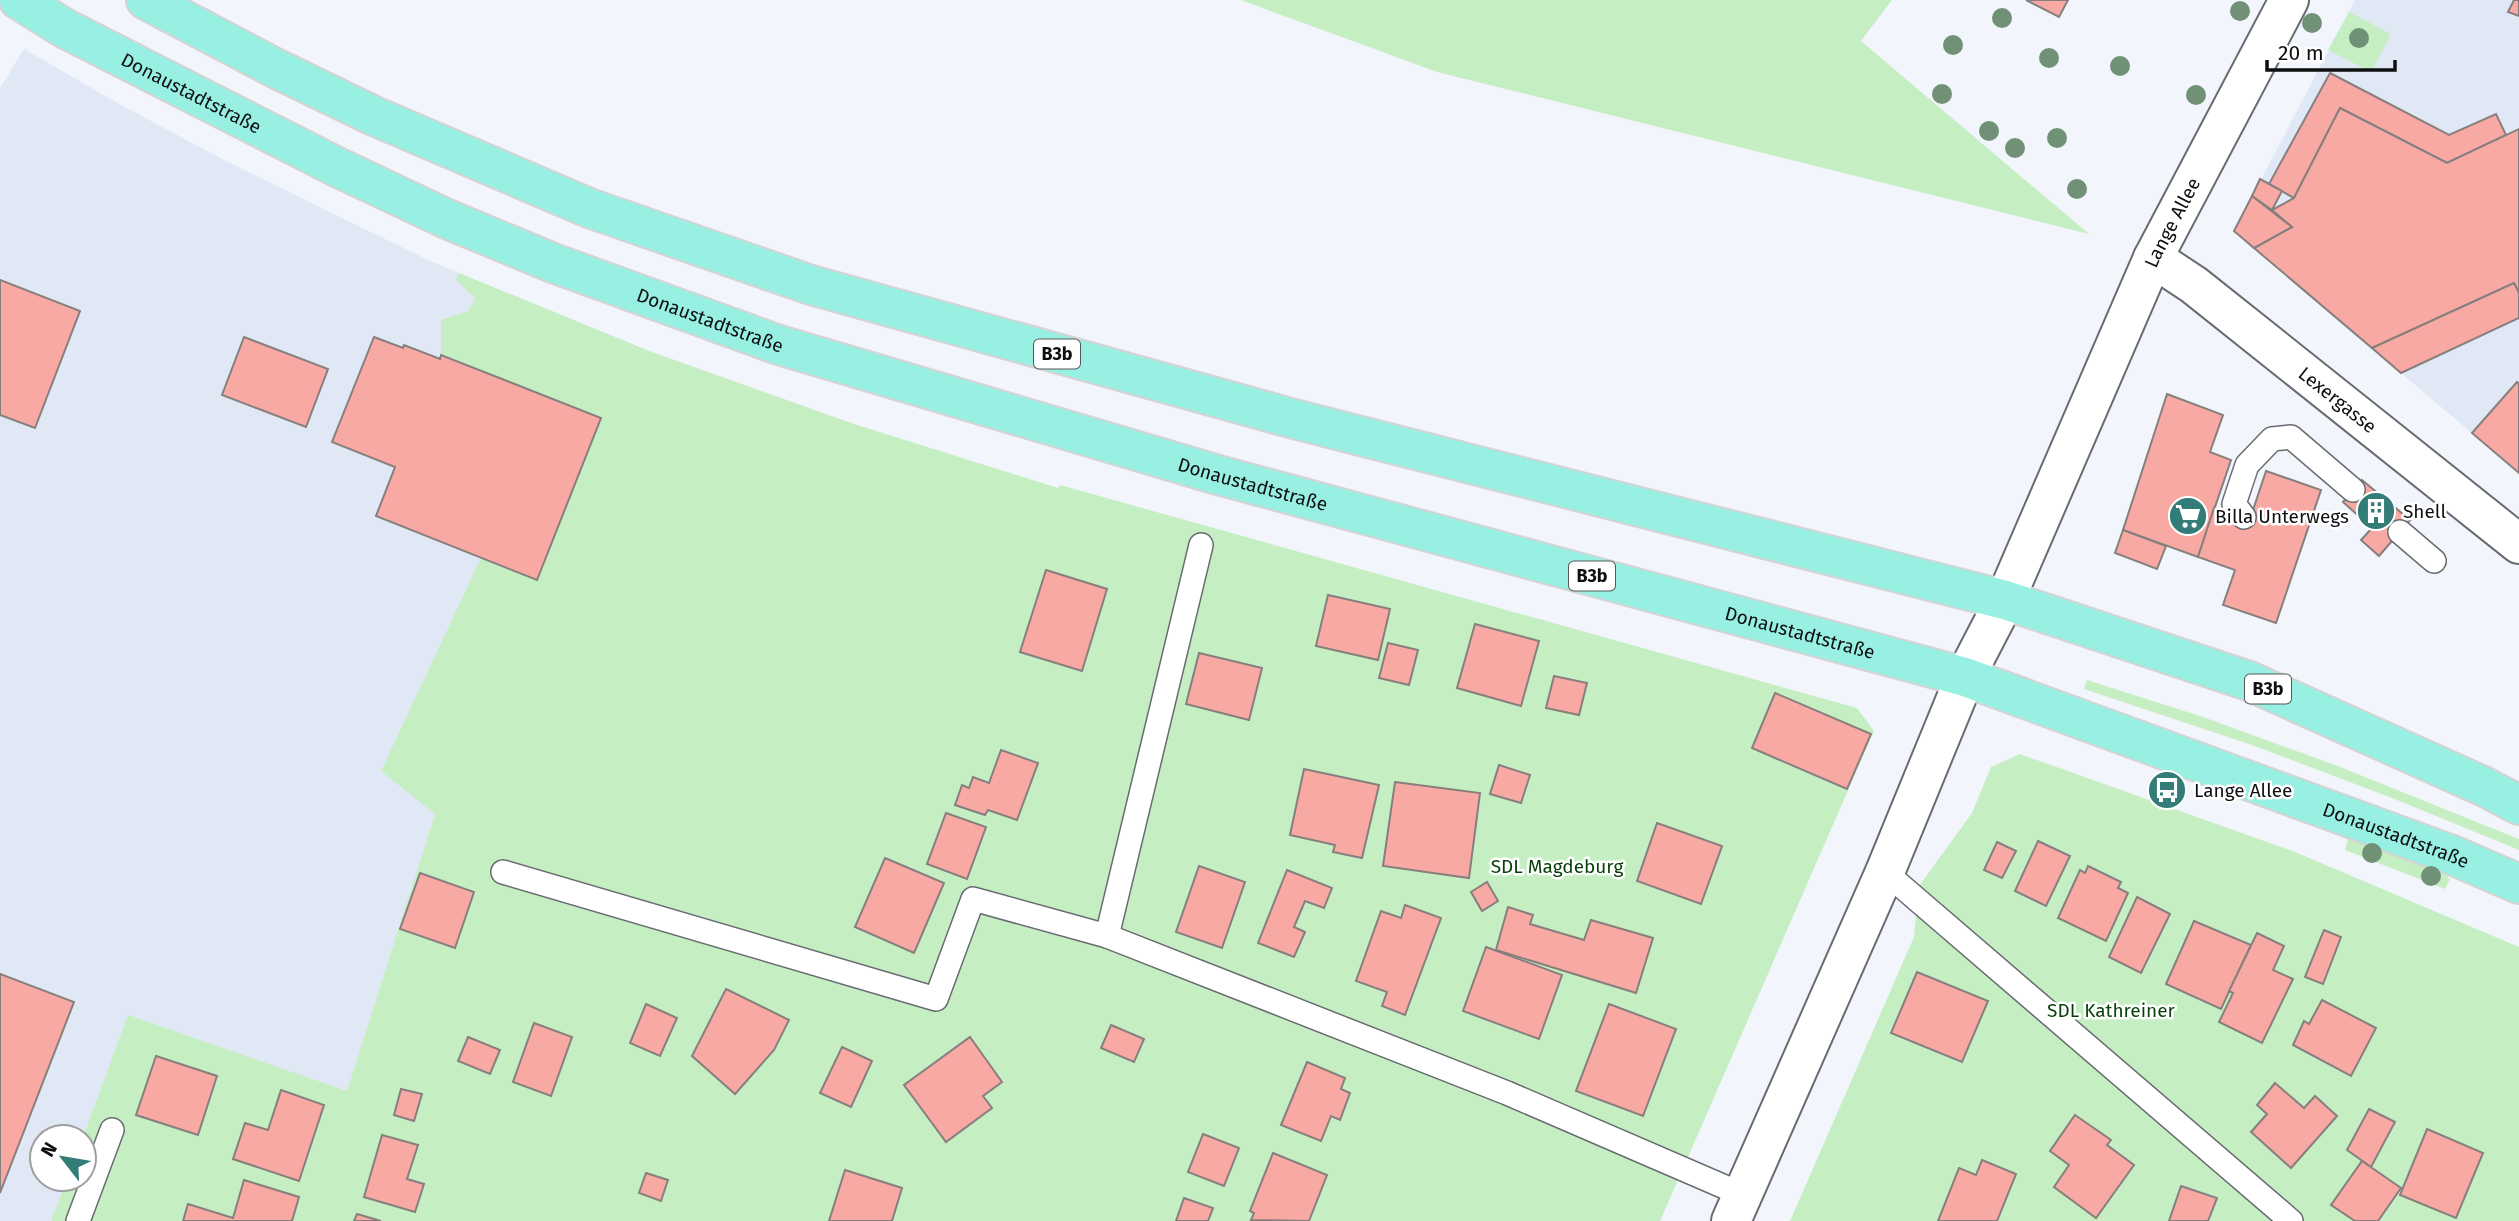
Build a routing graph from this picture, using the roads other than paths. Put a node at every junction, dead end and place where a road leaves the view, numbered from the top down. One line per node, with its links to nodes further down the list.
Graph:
1 (19, 0): 12 (main road, Donaustadtstraße / B3b)
2 (146, 0): 11 (main road, B3b)
3 (2289, 0): 4 (street, Lange Allee)
4 (2153, 258): 8 (street, Lexergasse); 11 (street, Lange Allee)
5 (2353, 490): 6 (lane)
6 (2244, 517)
7 (2400, 532): 10 (lane)
8 (2519, 544)
9 (1201, 545): 17 (lane)
10 (2434, 561)
11 (2006, 600): 12 (street, Lange Allee); 13 (main road, B3b)
12 (1965, 677): 15 (street, Lange Allee); 16 (main road, Donaustadtstraße / B3b)
13 (2519, 805)
14 (503, 872): 17 (lane)
15 (1885, 872): 19 (street, Lange Allee); 21 (lane)
16 (2519, 884)
17 (1107, 936): 19 (lane)
18 (112, 1130): 20 (lane)
19 (1736, 1208)
20 (78, 1221)
21 (2291, 1221)

